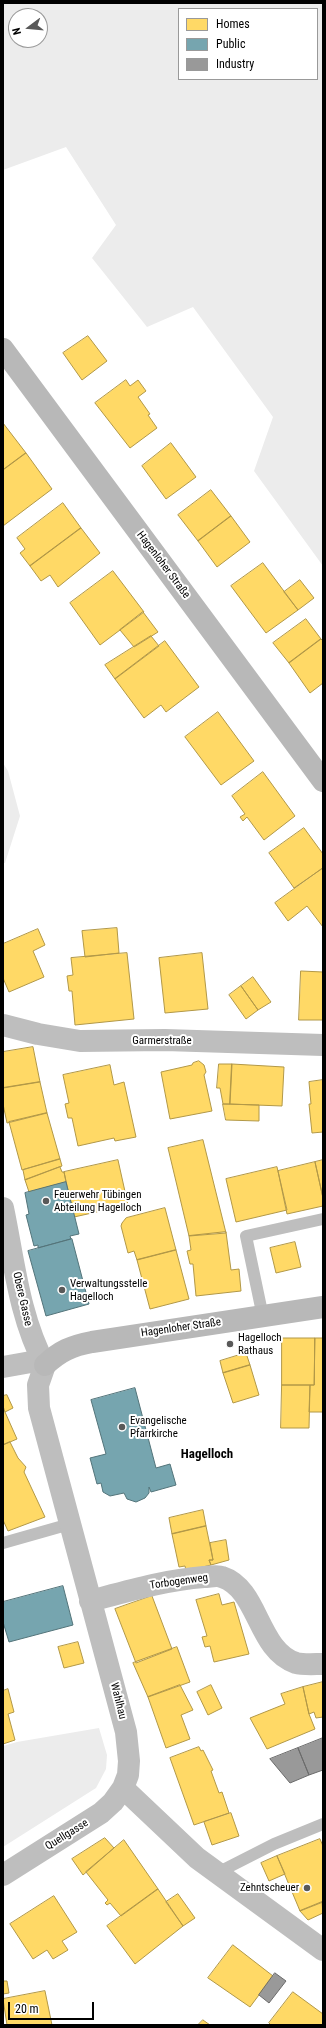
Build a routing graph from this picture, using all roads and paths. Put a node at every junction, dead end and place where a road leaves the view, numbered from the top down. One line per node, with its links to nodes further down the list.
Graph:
1 (3, 349): 2 (street, Hagenloher Straße)
2 (323, 781)
3 (3, 1025): 4 (street, Garmerstraße)
4 (323, 1045)
5 (3, 1208): 9 (street, Obere Gasse)
6 (323, 1219): 8 (lane)
7 (323, 1307): 8 (street, Hagenloher Straße)
8 (263, 1317): 9 (street, Hagenloher Straße)
9 (45, 1365): 10 (street); 11 (street, Wahlhau)
10 (3, 1367)
11 (70, 1524): 12 (lane); 13 (street, Wahlhau)
12 (3, 1543)
13 (90, 1601): 14 (street, Torbogenweg); 15 (street, Wahlhau)
14 (323, 1664)
15 (123, 1788): 17 (street); 18 (street, Quellgasse)
16 (323, 1824): 17 (lane)
17 (217, 1873): 19 (street)
18 (3, 1874)
19 (323, 1950)

